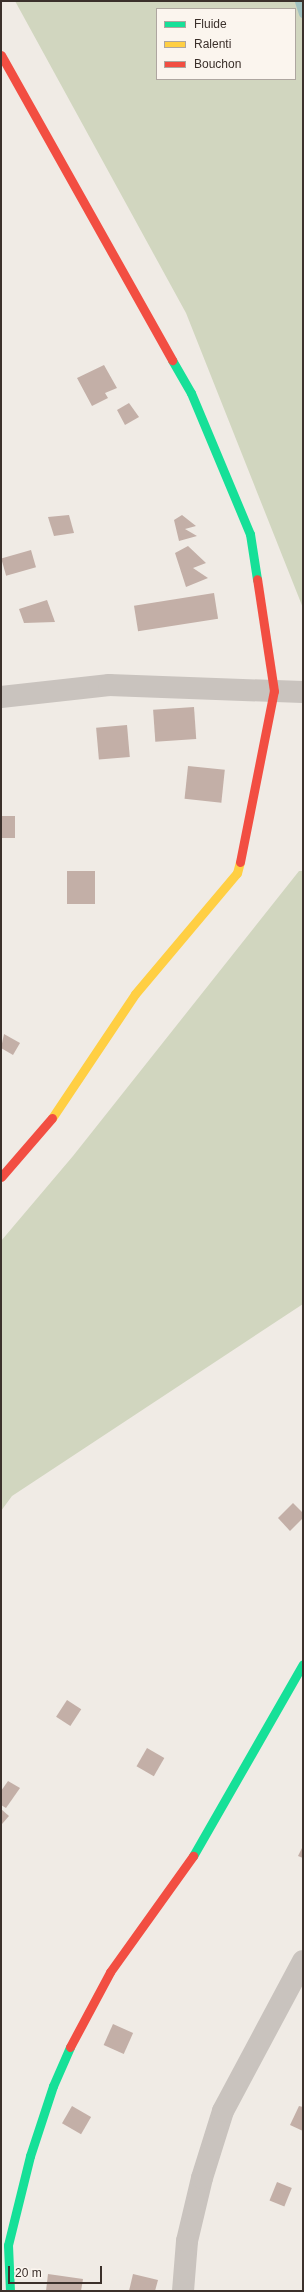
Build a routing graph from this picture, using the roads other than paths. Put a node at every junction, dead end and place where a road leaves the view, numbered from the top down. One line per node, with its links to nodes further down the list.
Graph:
1 (1, 55): 2 (street)
2 (274, 691): 3 (street); 4 (street); 5 (street)
3 (303, 692)
4 (1, 696)
5 (1, 1178)
6 (303, 1664): 8 (street)
7 (303, 1961): 9 (street)
8 (10, 2291)
9 (183, 2291)

